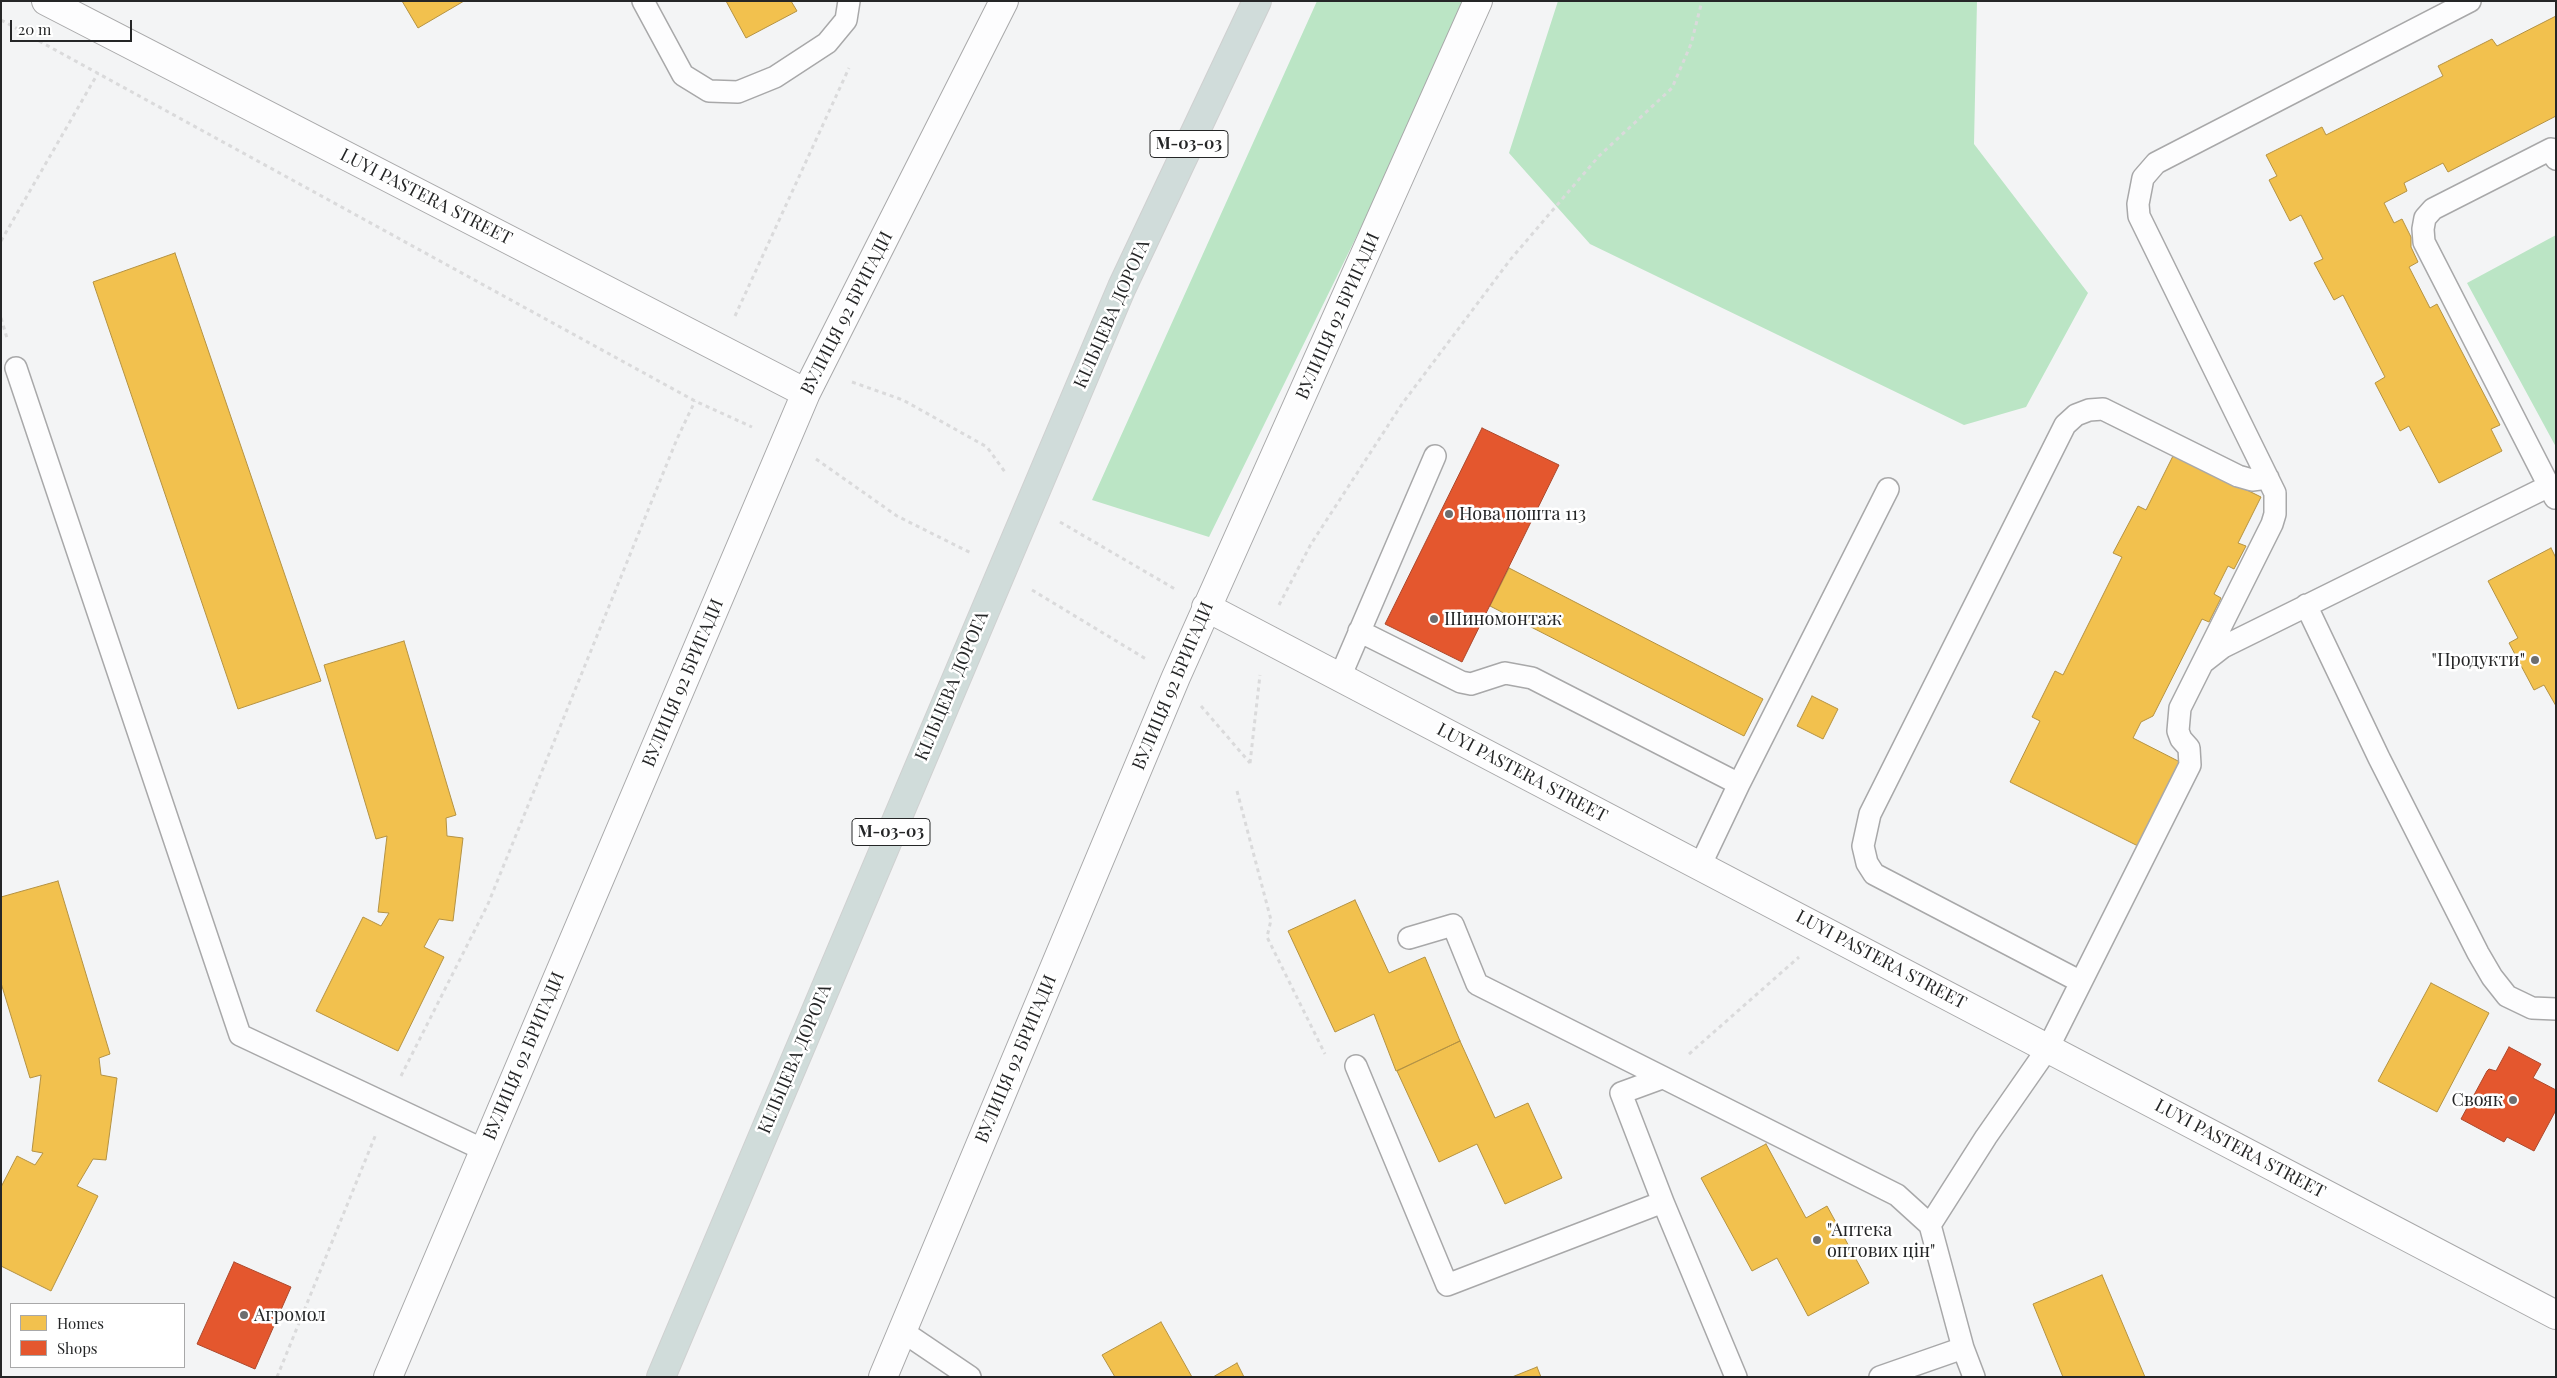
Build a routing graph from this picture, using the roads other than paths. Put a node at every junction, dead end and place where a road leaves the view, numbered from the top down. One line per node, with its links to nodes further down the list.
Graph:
1 (643, 1): 2 (lane)
2 (849, 1)
3 (1004, 1): 10 (street, ВУЛИЦЯ 92 БРИГАДИ)
4 (1257, 1): 35 (highway, КІЛЬЦЕВА ДОРОГА / М-03-03)
5 (1478, 1): 16 (street, ВУЛИЦЯ 92 БРИГАДИ)
6 (2470, 1): 12 (lane)
7 (50, 2): 10 (street, LUYI PASTERA STREET)
8 (2554, 151): 14 (lane)
9 (16, 368): 28 (lane)
10 (806, 393): 28 (street, ВУЛИЦЯ 92 БРИГАДИ)
11 (1435, 456): 17 (lane)
12 (2268, 478): 18 (lane); 23 (lane)
13 (1888, 489): 20 (lane)
14 (2552, 492): 15 (lane)
15 (2306, 605): 18 (lane); 24 (lane)
16 (1206, 607): 19 (street, LUYI PASTERA STREET); 32 (street, ВУЛИЦЯ 92 БРИГАДИ)
17 (1360, 631): 19 (lane); 20 (lane)
18 (2203, 662): 23 (lane)
19 (1340, 677): 21 (street, LUYI PASTERA STREET)
20 (1739, 784): 21 (lane)
21 (1700, 866): 25 (street, LUYI PASTERA STREET)
22 (1409, 938): 27 (lane)
23 (2081, 982): 25 (lane)
24 (2556, 1009)
25 (2048, 1048): 30 (lane); 31 (street, LUYI PASTERA STREET)
26 (1356, 1066): 29 (lane)
27 (1662, 1078): 29 (lane); 30 (lane)
28 (484, 1150): 34 (street, ВУЛИЦЯ 92 БРИГАДИ)
29 (1663, 1202): 38 (lane)
30 (1930, 1226): 33 (lane)
31 (2556, 1314)
32 (902, 1331): 36 (street, ВУЛИЦЯ 92 БРИГАДИ); 37 (lane)
33 (1963, 1348): 39 (lane); 40 (lane)
34 (388, 1377)
35 (661, 1377)
36 (883, 1377)
37 (970, 1377)
38 (1736, 1377)
39 (1880, 1377)
40 (1974, 1377)

